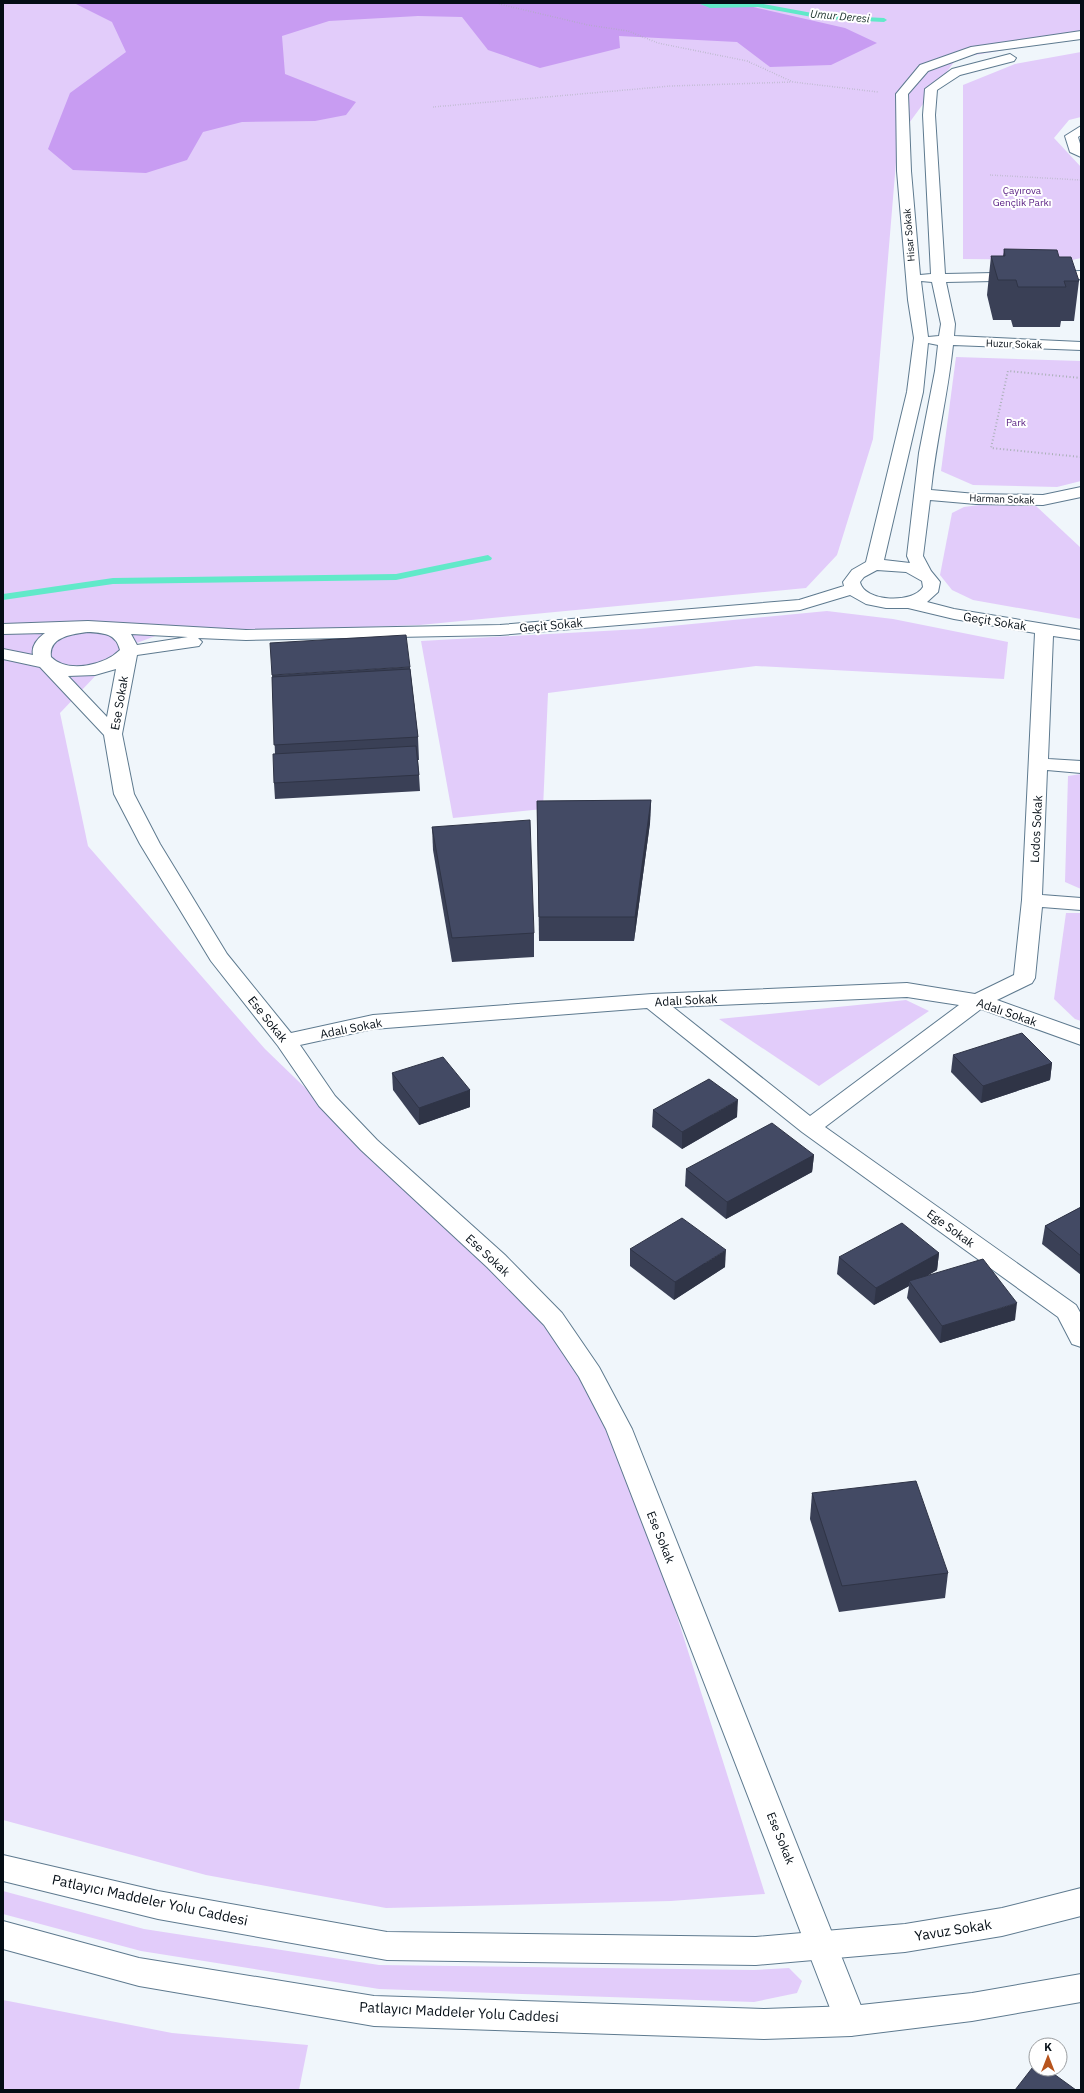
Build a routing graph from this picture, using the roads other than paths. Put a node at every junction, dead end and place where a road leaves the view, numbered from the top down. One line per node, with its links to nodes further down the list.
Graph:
1 (1081, 36): 7 (street, Hisar Sokak)
2 (1081, 46): 6 (street)
3 (1081, 130): 4 (street)
4 (1081, 152)
5 (1081, 275): 6 (street)
6 (938, 277): 7 (street); 9 (street)
7 (913, 279): 8 (street, Hisar Sokak)
8 (921, 338): 9 (street, Huzur Sokak); 13 (street, Hisar Sokak)
9 (947, 342): 10 (street, Huzur Sokak); 12 (street)
10 (1081, 346)
11 (1081, 492): 12 (street, Harman Sokak)
12 (923, 494): 14 (street)
13 (874, 565): 14 (street); 15 (street)
14 (924, 574): 16 (street)
15 (853, 589): 16 (street); 21 (street, Geçit Sokak)
16 (909, 603): 20 (street, Geçit Sokak)
17 (82, 627): 18 (street); 19 (street); 25 (street)
18 (104, 627): 21 (street); 23 (street)
19 (3, 629)
20 (1044, 629): 22 (street, Geçit Sokak); 27 (street, Lodos Sokak)
21 (246, 635): 23 (street)
22 (1081, 635)
23 (129, 650): 25 (street); 26 (street, Ese Sokak)
24 (3, 654): 25 (street)
25 (46, 663): 26 (street)
26 (113, 734): 34 (street, Ese Sokak)
27 (1040, 764): 28 (street); 29 (street, Lodos Sokak)
28 (1081, 767)
29 (1032, 900): 30 (street); 32 (street, Lodos Sokak)
30 (1081, 904)
31 (652, 1001): 32 (street, Adalı Sokak); 34 (street, Adalı Sokak); 35 (street, Ege Sokak)
32 (978, 1001): 33 (street, Adalı Sokak); 35 (street)
33 (1081, 1038)
34 (286, 1042): 40 (street, Ese Sokak)
35 (810, 1127): 36 (street, Ege Sokak)
36 (1081, 1338)
37 (3, 1868): 40 (street, Patlayıcı Maddeler Yolu Caddesi)
38 (1081, 1902): 40 (street, Yavuz Sokak)
39 (3, 1935): 42 (street, Patlayıcı Maddeler Yolu Caddesi)
40 (823, 1946): 42 (street, Ese Sokak)
41 (1081, 1988): 42 (street)
42 (851, 2020)

